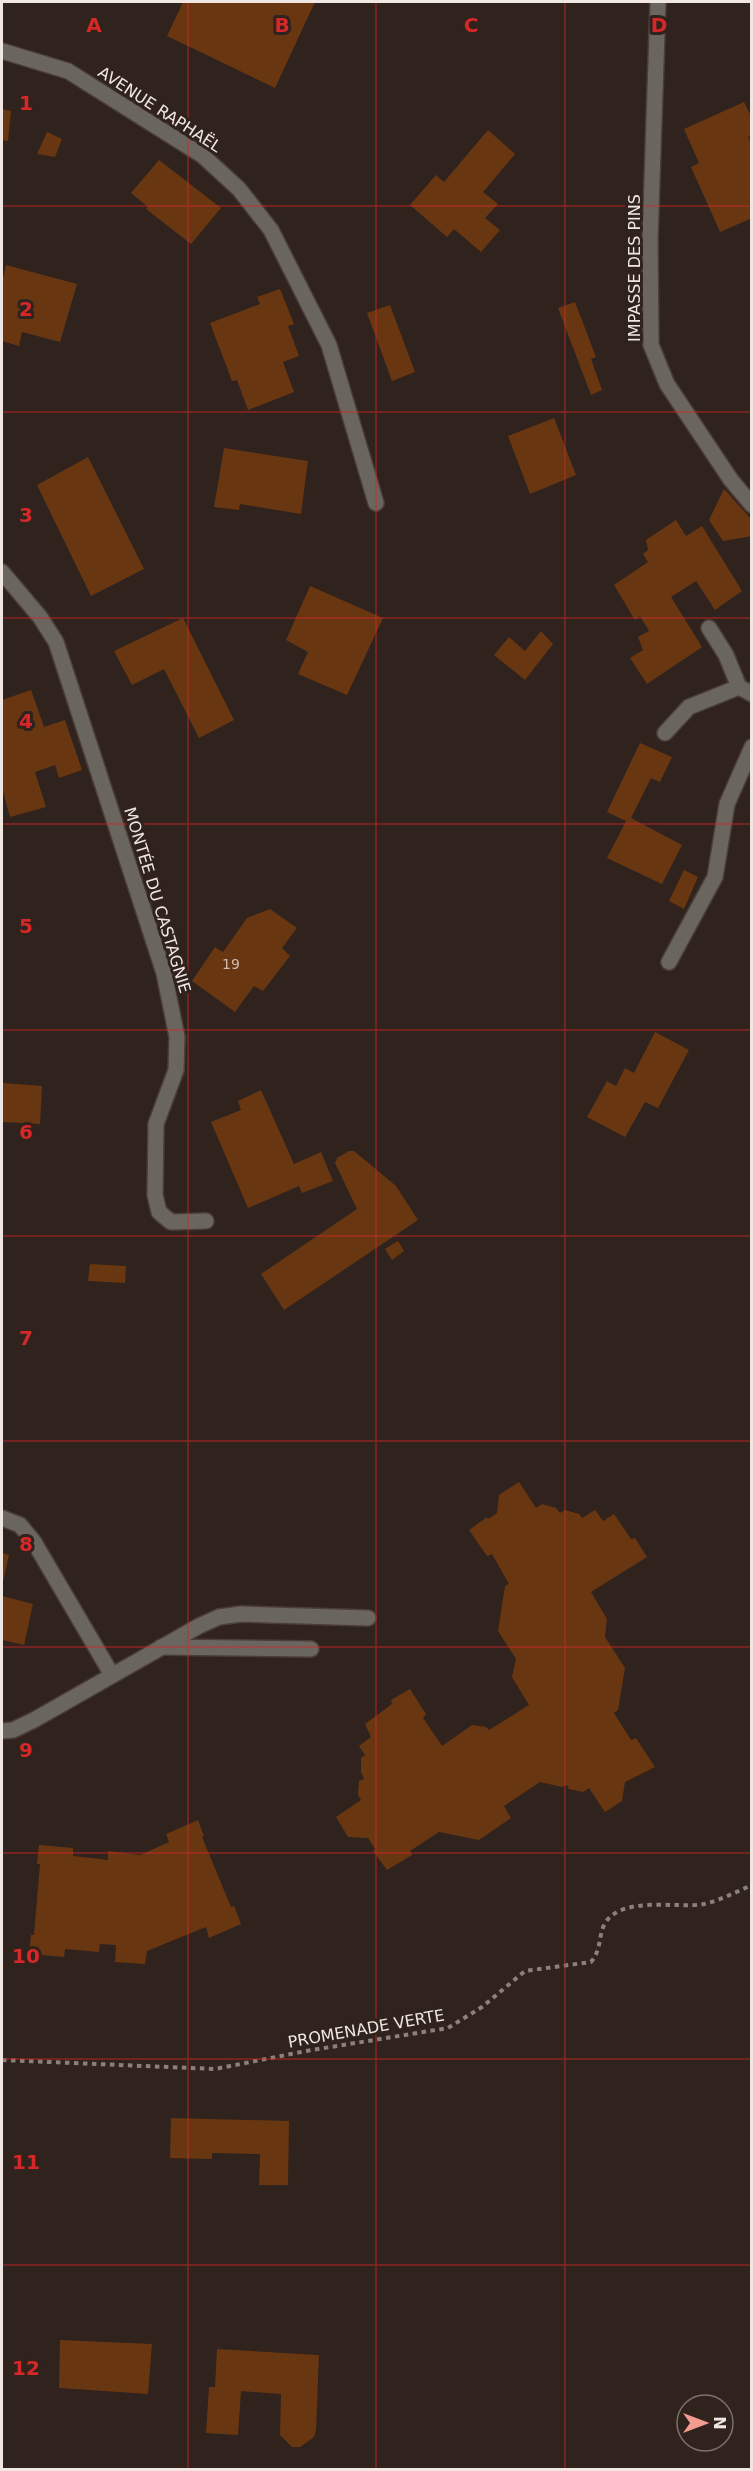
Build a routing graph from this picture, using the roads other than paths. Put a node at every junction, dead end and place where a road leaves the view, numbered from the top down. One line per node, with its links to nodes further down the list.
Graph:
1 (658, 2): 4 (street, IMPASSE DES PINS)
2 (2, 51): 3 (street, AVENUE RAPHAËL)
3 (376, 503)
4 (752, 505)
5 (2, 572): 11 (street, MONTÉE DU CASTAGNIE)
6 (709, 628): 7 (street)
7 (745, 690): 8 (street)
8 (665, 733)
9 (752, 747): 10 (street)
10 (669, 962)
11 (206, 1221)
12 (2, 1518): 16 (street)
13 (369, 1618): 14 (street)
14 (161, 1647): 15 (street); 16 (street)
15 (311, 1649)
16 (112, 1675): 17 (street)
17 (2, 1731)

